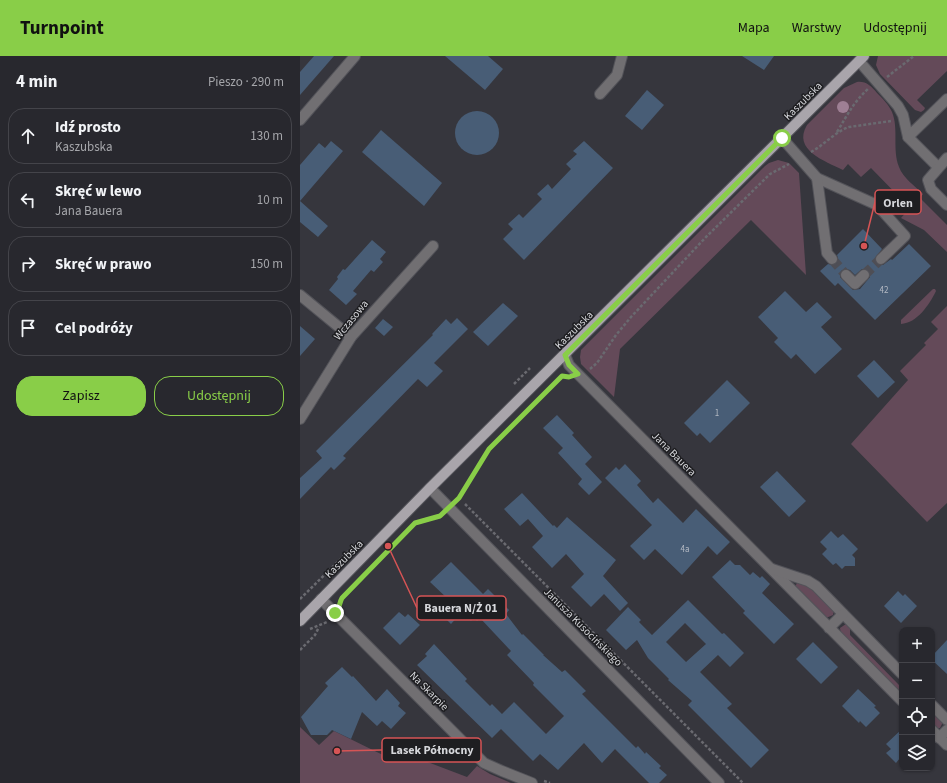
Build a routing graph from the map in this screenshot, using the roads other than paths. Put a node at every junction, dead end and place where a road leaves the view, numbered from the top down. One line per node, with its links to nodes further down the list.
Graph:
1 (355, 56): 6 (street)
2 (622, 56): 4 (street)
3 (862, 59): 7 (street); 8 (main road, Kaszubska)
4 (600, 94)
5 (947, 99): 7 (street)
6 (300, 120)
7 (908, 137): 10 (street)
8 (782, 138): 11 (street); 20 (main road, Kaszubska)
9 (947, 158): 10 (street)
10 (938, 167): 12 (street)
11 (817, 178): 14 (street); 15 (street)
12 (947, 205)
13 (433, 246): 19 (street, Wczasowa)
14 (832, 259)
15 (880, 259)
16 (846, 275): 17 (street)
17 (864, 275)
18 (300, 295): 19 (street)
19 (350, 337): 21 (street, Wczasowa)
20 (565, 355): 22 (main road, Kaszubska); 23 (street, Jana Bauera)
21 (300, 419)
22 (430, 488): 24 (main road, Kaszubska); 36 (street, Janusza Kusocińskiego)
23 (770, 568): 25 (street, Jana Bauera); 27 (street, Jana Bauera)
24 (321, 599): 26 (main road, Kaszubska); 35 (street, Na Skarpie)
25 (843, 614): 27 (street); 28 (street, Jana Bauera)
26 (300, 621)
27 (829, 628): 29 (street, Jana Bauera)
28 (899, 671)
29 (900, 699)
30 (935, 708): 31 (street)
31 (947, 720)
32 (947, 730): 33 (street)
33 (936, 734): 34 (street)
34 (947, 745)
35 (532, 783)
36 (720, 783)

